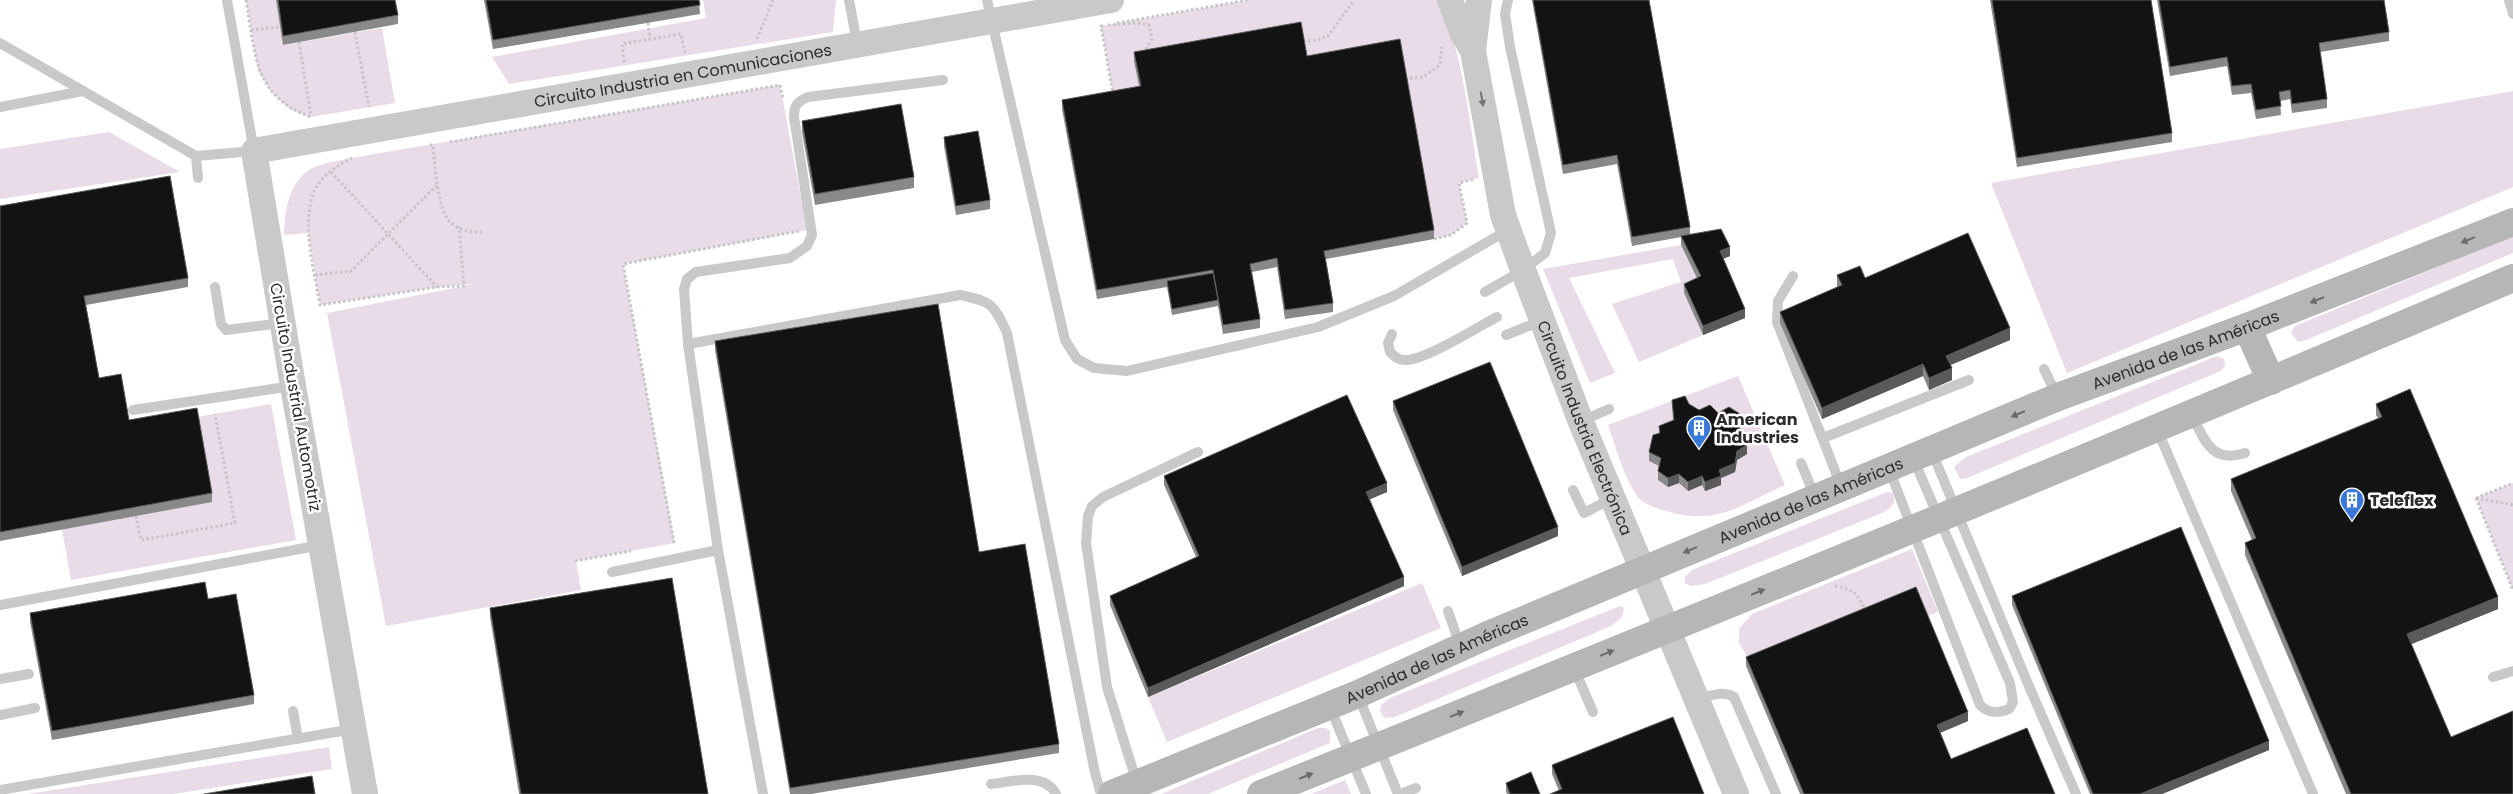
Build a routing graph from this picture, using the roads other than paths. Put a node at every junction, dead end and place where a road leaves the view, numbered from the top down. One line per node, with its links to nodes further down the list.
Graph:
1 (227, 0): 17 (lane, Circuito Industrial Automotriz)
2 (850, 0): 12 (lane)
3 (1111, 0): 8 (street, Circuito Industria en Comunicaciones)
4 (1450, 0): 13 (street, Circuito Industria Electrónica)
5 (1479, 0): 13 (street, Circuito Industria Electrónica)
6 (1508, 0): 22 (lane)
7 (2509, 0): 10 (lane)
8 (1048, 5): 9 (street, Circuito Industria en Comunicaciones)
9 (989, 11): 12 (street, Circuito Industria en Comunicaciones); 21 (lane)
10 (2513, 14)
11 (0, 43): 15 (lane)
12 (858, 46): 17 (street, Circuito Industria en Comunicaciones)
13 (1473, 51): 21 (street, Circuito Industria Electrónica, one-way to 21)
14 (943, 80): 33 (lane)
15 (83, 91): 16 (lane); 18 (lane)
16 (0, 107)
17 (254, 151): 18 (lane); 29 (street, Circuito Industrial Automotriz)
18 (196, 156): 19 (lane)
19 (198, 178)
20 (2513, 222): 30 (main road, Avenida de las Américas, one-way to 30)
21 (1508, 230): 22 (street, Circuito Industria Electrónica)
22 (1522, 270): 26 (lane); 28 (street, Circuito Industria Electrónica)
23 (1792, 276): 44 (lane)
24 (2513, 278): 36 (main road)
25 (215, 287): 29 (lane)
26 (1484, 292)
27 (1497, 317): 31 (lane)
28 (1541, 321): 32 (lane); 42 (street, Circuito Industria Electrónica)
29 (282, 323): 37 (street, Circuito Industrial Automotriz)
30 (2247, 327): 36 (main road); 38 (main road, Avenida de las Américas)
31 (1392, 334)
32 (1506, 335)
33 (688, 344): 57 (lane); 87 (lane)
34 (2044, 369): 38 (lane)
35 (1969, 380): 44 (lane)
36 (2271, 381): 41 (main road)
37 (293, 386): 40 (lane); 56 (street, Circuito Industrial Automotriz)
38 (2058, 397): 47 (main road, Avenida de las Américas, one-way to 47)
39 (1610, 409): 42 (lane)
40 (133, 410)
41 (2191, 413): 43 (main road); 46 (lane)
42 (1581, 422): 52 (street, Circuito Industria Electrónica)
43 (2156, 428): 54 (main road); 95 (lane)
44 (1822, 438): 50 (lane)
45 (1198, 452): 81 (lane)
46 (2245, 452)
47 (1923, 454): 49 (main road, Avenida de las Américas); 54 (lane); 54 (lane)
48 (1801, 463): 53 (lane)
49 (1888, 468): 50 (main road, Avenida de las Américas); 55 (lane)
50 (1842, 487): 53 (main road, Avenida de las Américas)
51 (1573, 490): 52 (lane)
52 (1614, 498): 58 (street, Circuito Industria Electrónica)
53 (1816, 498): 58 (main road, Avenida de las Américas, one-way to 58)
54 (1948, 514): 55 (main road); 55 (lane); 94 (lane)
55 (1913, 529): 62 (main road, one-way to 55)
56 (321, 544): 60 (lane); 76 (street, Circuito Industrial Automotriz)
57 (718, 550): 59 (lane); 85 (lane)
58 (1642, 570): 62 (street, Circuito Industria Electrónica); 63 (main road, Avenida de las Américas)
59 (612, 572)
60 (0, 605)
61 (1448, 611): 63 (lane)
62 (1668, 629): 64 (main road, one-way to 62); 70 (street, Circuito Industria Electrónica)
63 (1461, 647): 69 (main road, Avenida de las Américas)
64 (1573, 667): 74 (lane); 78 (main road, one-way to 64)
65 (2513, 671): 67 (lane)
66 (30, 674): 68 (lane)
67 (2493, 677)
68 (0, 679)
69 (1358, 694): 71 (main road, Avenida de las Américas); 78 (lane)
70 (1697, 699): 92 (street, Circuito Industria Electrónica); 93 (lane)
71 (1329, 706): 79 (lane); 81 (main road, Avenida de las Américas)
72 (35, 708): 75 (lane)
73 (293, 711): 77 (lane)
74 (1593, 712)
75 (0, 715)
76 (354, 729): 77 (lane); 84 (street, Circuito Industrial Automotriz)
77 (298, 739): 83 (lane)
78 (1379, 746): 79 (main road); 91 (lane)
79 (1351, 758): 89 (main road, one-way to 79); 90 (lane)
80 (991, 784): 86 (lane)
81 (1138, 784): 88 (main road, Avenida de las Américas)
82 (1416, 788): 91 (lane)
83 (0, 790)
84 (365, 794)
85 (763, 794)
86 (1056, 794)
87 (1101, 794)
88 (1112, 794)
89 (1261, 794)
90 (1366, 794)
91 (1400, 794)
92 (1736, 794)
93 (1776, 794)
94 (2076, 794)
95 (2313, 794)

